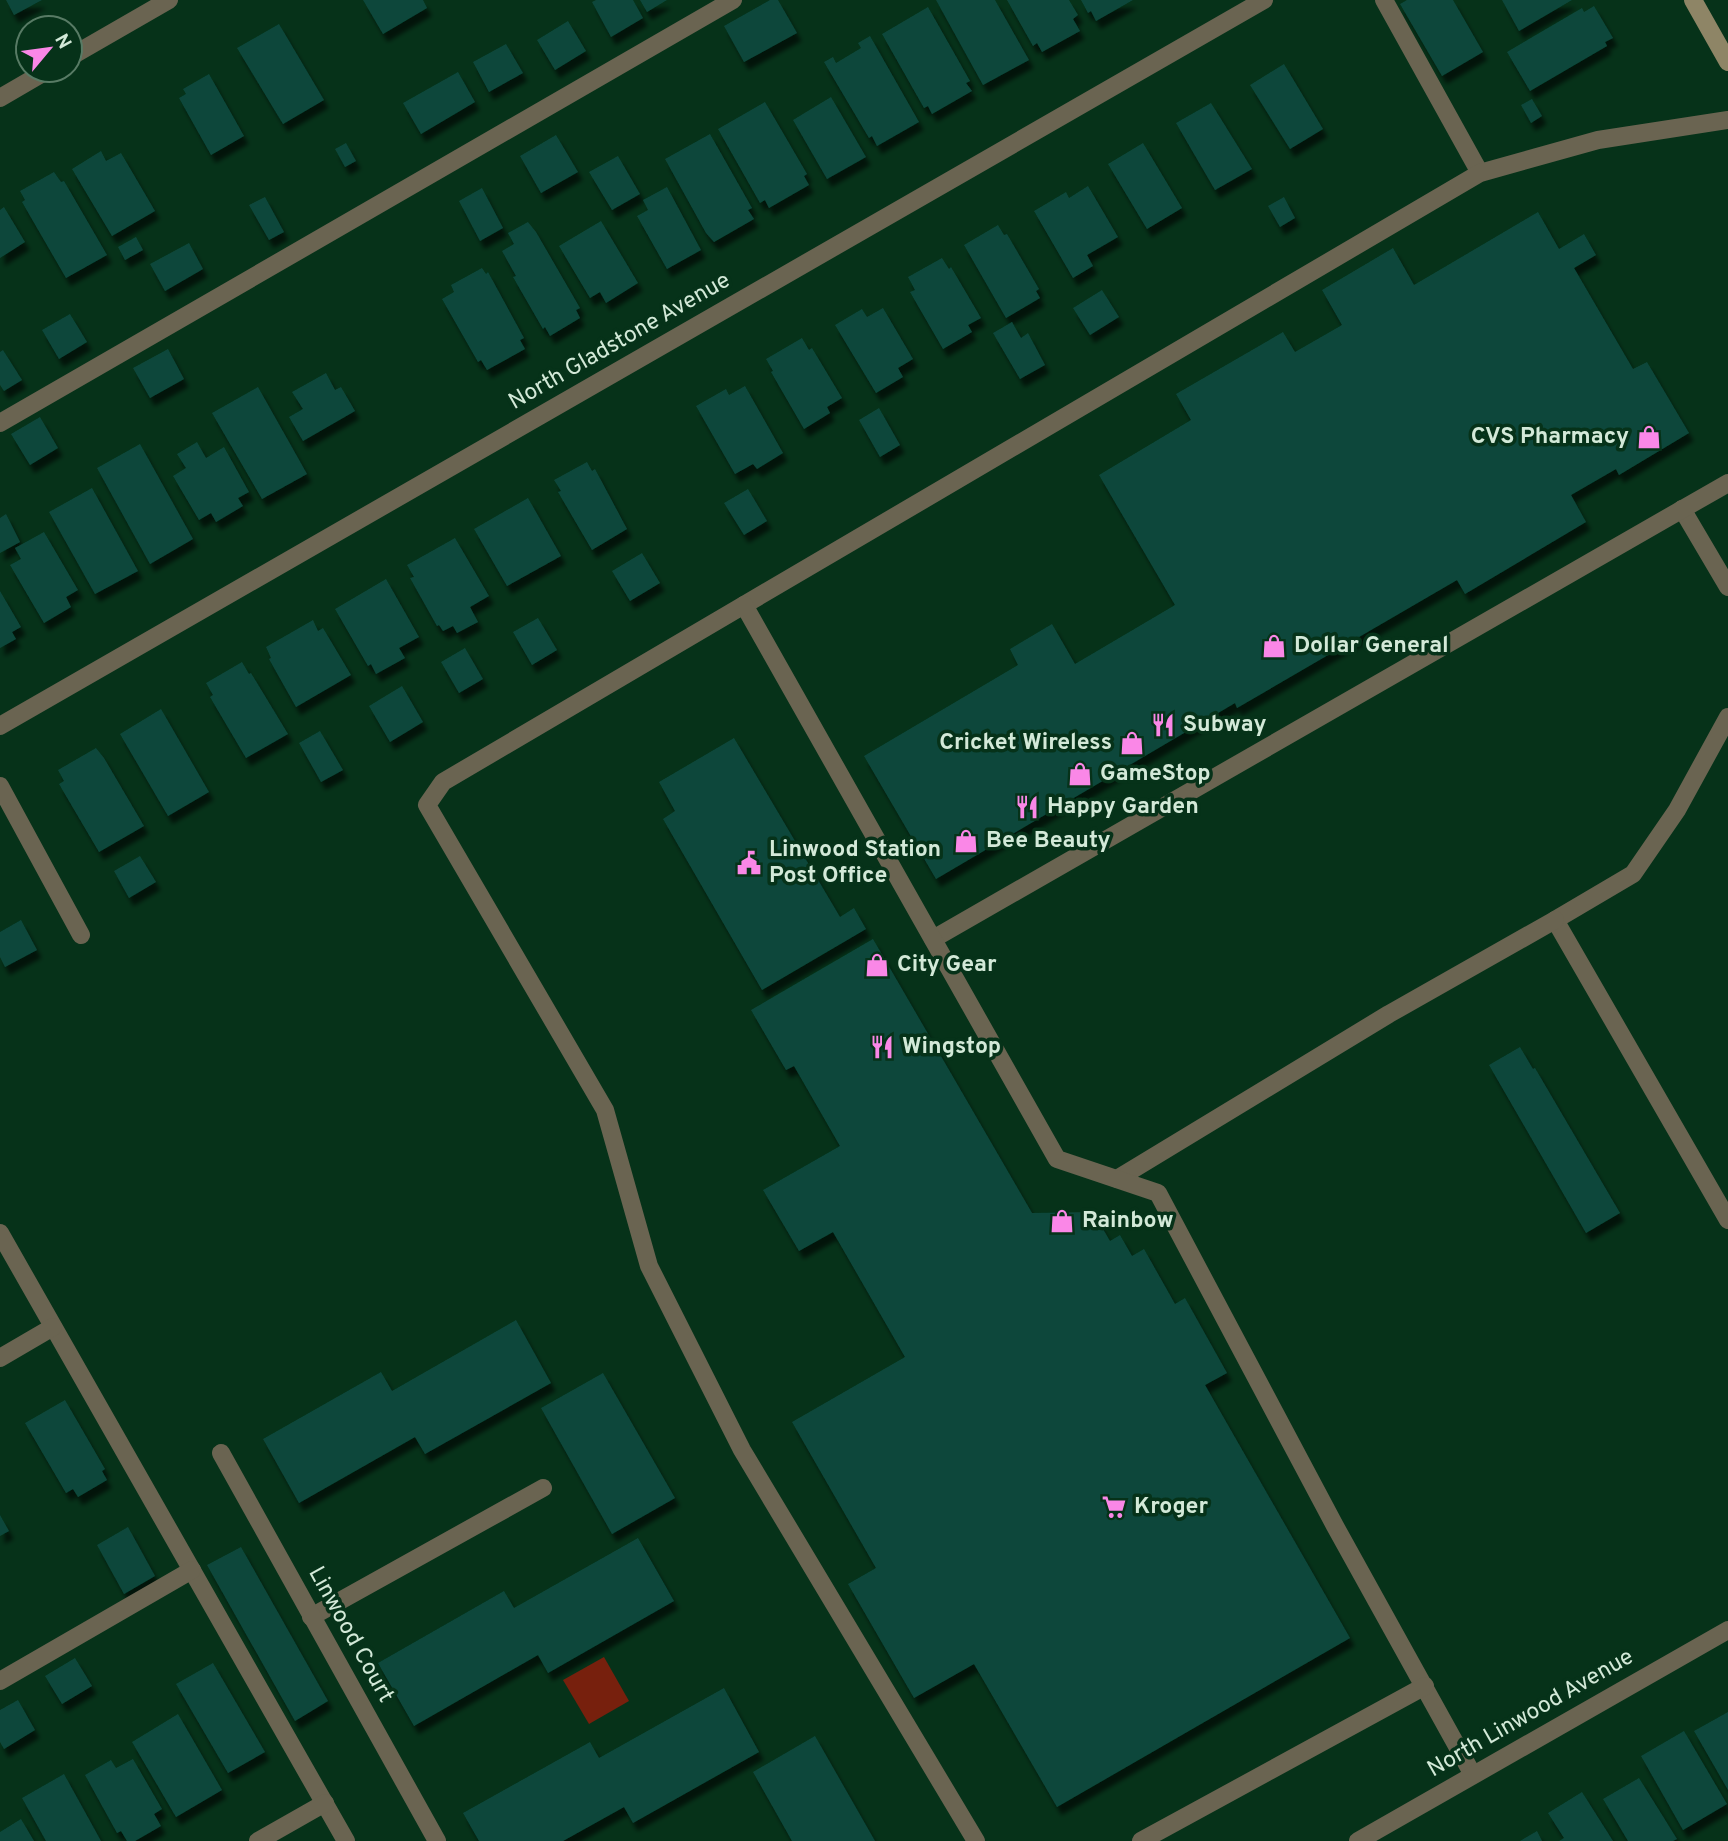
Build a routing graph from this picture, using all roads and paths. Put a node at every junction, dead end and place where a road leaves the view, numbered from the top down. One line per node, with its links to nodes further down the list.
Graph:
1 (169, 0): 6 (street)
2 (733, 0): 12 (street)
3 (1264, 0): 18 (street, North Gladstone Avenue)
4 (1384, 0): 11 (street)
5 (1693, 0): 7 (main road)
6 (84, 49)
7 (1728, 62)
8 (24, 84): 9 (street)
9 (0, 98)
10 (1728, 120): 11 (street)
11 (1479, 173): 16 (street)
12 (0, 423)
13 (1728, 483): 14 (street)
14 (1682, 509): 15 (street); 22 (street)
15 (1728, 587)
16 (744, 605): 22 (street); 40 (street)
17 (1728, 717): 20 (street)
18 (0, 726)
19 (0, 786): 21 (street)
20 (1555, 920): 23 (street); 24 (street)
21 (81, 934)
22 (933, 939): 23 (street)
23 (1117, 1180): 34 (street)
24 (1728, 1220)
25 (0, 1233): 26 (street)
26 (53, 1327): 27 (street); 30 (street)
27 (0, 1357)
28 (221, 1453): 31 (street, Linwood Court)
29 (543, 1489): 31 (street)
30 (192, 1570): 33 (street); 36 (street)
31 (311, 1617): 39 (street, Linwood Court)
32 (1728, 1630): 35 (street, North Linwood Avenue)
33 (0, 1681)
34 (1425, 1686): 35 (street); 41 (street)
35 (1474, 1775): 42 (street, North Linwood Avenue)
36 (325, 1802): 37 (street); 38 (street)
37 (258, 1841)
38 (346, 1841)
39 (437, 1841)
40 (976, 1841)
41 (1142, 1841)
42 (1358, 1841)

